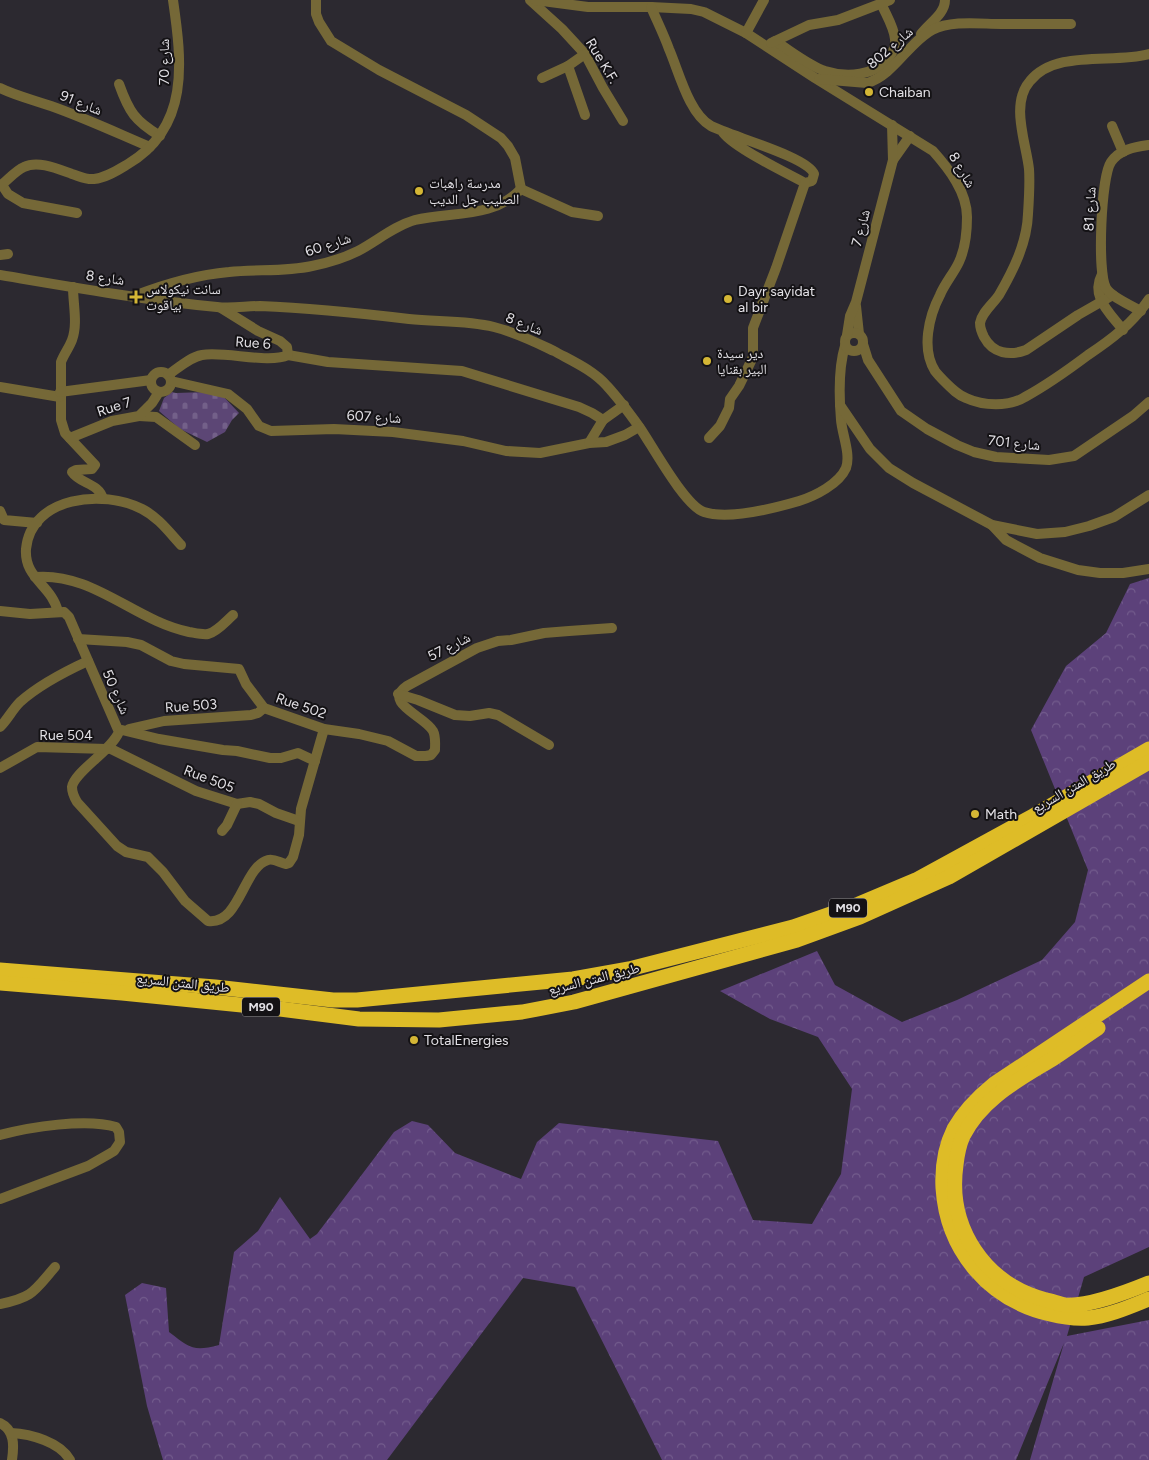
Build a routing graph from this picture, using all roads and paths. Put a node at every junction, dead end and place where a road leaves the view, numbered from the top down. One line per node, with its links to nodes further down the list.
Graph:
1 (173, 0): 27 (street, شارع 70)
2 (316, 0): 35 (street)
3 (530, 0): 15 (street, Rue K.F.)
4 (535, 0): 8 (street, شارع 8)
5 (764, 0): 12 (street)
6 (945, 0): 13 (street)
7 (886, 2): 14 (street); 14 (street)
8 (615, 4): 10 (street, شارع 8)
9 (684, 4): 10 (street, شارع 8); 12 (street, شارع 8)
10 (651, 7): 26 (street)
11 (1070, 24): 13 (street, شارع 802)
12 (746, 33): 14 (street, شارع 8)
13 (917, 41): 19 (street, شارع 802)
14 (770, 44): 19 (street, شارع 8)
15 (585, 54): 17 (street); 23 (street, Rue K.F.)
16 (1149, 54): 45 (street)
17 (568, 66): 18 (street); 22 (street)
18 (542, 78)
19 (815, 78): 24 (street, شارع 8)
20 (119, 84): 27 (street)
21 (0, 88): 30 (street, شارع 91)
22 (586, 115)
23 (623, 121)
24 (892, 125): 28 (street, شارع 8); 32 (street)
25 (1112, 126): 31 (street)
26 (722, 131): 33 (street); 33 (street)
27 (160, 136): 30 (street, شارع 70)
28 (910, 136): 32 (street); 48 (street, شارع 8)
29 (1149, 145): 31 (street)
30 (150, 148): 34 (street, شارع 70)
31 (1123, 152): 38 (street, شارع 81)
32 (893, 160): 44 (street, شارع 7)
33 (805, 183): 67 (street)
34 (1, 185): 36 (street)
35 (522, 189): 37 (street); 42 (street, شارع 60)
36 (77, 213)
37 (598, 216)
38 (1103, 273): 41 (street, شارع 81); 45 (street, شارع 81)
39 (0, 276): 40 (street, شارع 8)
40 (72, 288): 42 (street, شارع 8); 57 (street)
41 (1113, 295): 45 (street); 47 (street)
42 (132, 296): 46 (street, شارع 8)
43 (1149, 299): 47 (street, شارع 8)
44 (856, 302): 49 (street, شارع 7); 50 (street, شارع 7)
45 (1101, 302): 48 (street)
46 (221, 308): 52 (street, Rue 6); 61 (street, شارع 8)
47 (1141, 311): 48 (street, شارع 8)
48 (1123, 330)
49 (847, 334): 50 (street); 51 (street, شارع 7)
50 (859, 334): 51 (street, شارع 7)
51 (855, 348): 58 (street, شارع 701); 60 (street, شارع 8)
52 (288, 355): 53 (street, Rue 6); 64 (street)
53 (169, 378): 54 (street); 56 (street); 68 (street, شارع 607)
54 (151, 380): 56 (street); 57 (street)
55 (0, 387): 57 (street)
56 (159, 392): 59 (street, Rue 7)
57 (60, 394): 66 (street)
58 (1149, 402)
59 (152, 403): 62 (street, Rue 7); 63 (street)
60 (840, 404): 65 (street, شارع 8); 75 (street)
61 (624, 406): 64 (street); 65 (street, شارع 8)
62 (138, 416): 63 (street); 66 (street, Rue 7)
63 (156, 417): 69 (street)
64 (603, 420): 68 (street)
65 (639, 427): 68 (street, شارع 607)
66 (70, 438): 71 (street)
67 (709, 438)
68 (589, 443)
69 (195, 445)
70 (1149, 495): 76 (street)
71 (104, 499): 74 (street); 78 (street)
72 (1, 517): 73 (street)
73 (16, 520): 74 (street); 77 (street)
74 (37, 523): 77 (street)
75 (992, 525): 76 (street); 79 (street)
76 (1021, 532): 79 (street)
77 (29, 536): 81 (street)
78 (182, 545)
79 (1018, 546): 80 (street)
80 (1149, 569)
81 (35, 577): 83 (street, شارع 50); 84 (street)
82 (0, 611): 83 (street)
83 (58, 612): 86 (street, شارع 50)
84 (233, 615)
85 (612, 628): 88 (street, شارع 57)
86 (78, 639): 87 (street, شارع 50); 89 (street, Rue 502)
87 (88, 661): 90 (street); 92 (street, شارع 50)
88 (398, 694): 91 (street, Rue 502); 93 (street)
89 (264, 708): 91 (street, Rue 502); 92 (street, Rue 503)
90 (0, 727)
91 (324, 729): 96 (street)
92 (120, 731): 94 (street, شارع 50); 96 (street)
93 (549, 745)
94 (108, 749): 98 (street, Rue 504); 99 (street, Rue 505); 100 (street, شارع 50)
95 (1149, 750): 105 (highway, طريق المتن السريع / M90)
96 (315, 760): 100 (street)
97 (1149, 762): 107 (highway, طريق المتن السريع / M90)
98 (0, 768)
99 (237, 804): 100 (street, Rue 505); 101 (street)
100 (299, 820)
101 (222, 831)
102 (0, 970): 105 (highway, طريق المتن السريع / M90)
103 (1149, 981): 108 (highway)
104 (0, 983): 107 (highway, طريق المتن السريع / M90)
105 (517, 986): 107 (highway)
106 (1149, 994): 108 (highway)
107 (522, 1012)
108 (1052, 1052): 112 (highway); 113 (highway)
109 (0, 1135): 110 (street)
110 (0, 1199)
111 (55, 1268): 114 (street)
112 (1149, 1283)
113 (1149, 1299)
114 (0, 1304)
115 (0, 1423): 116 (street)
116 (11, 1433): 117 (street); 118 (street)
117 (12, 1460)
118 (70, 1460)

